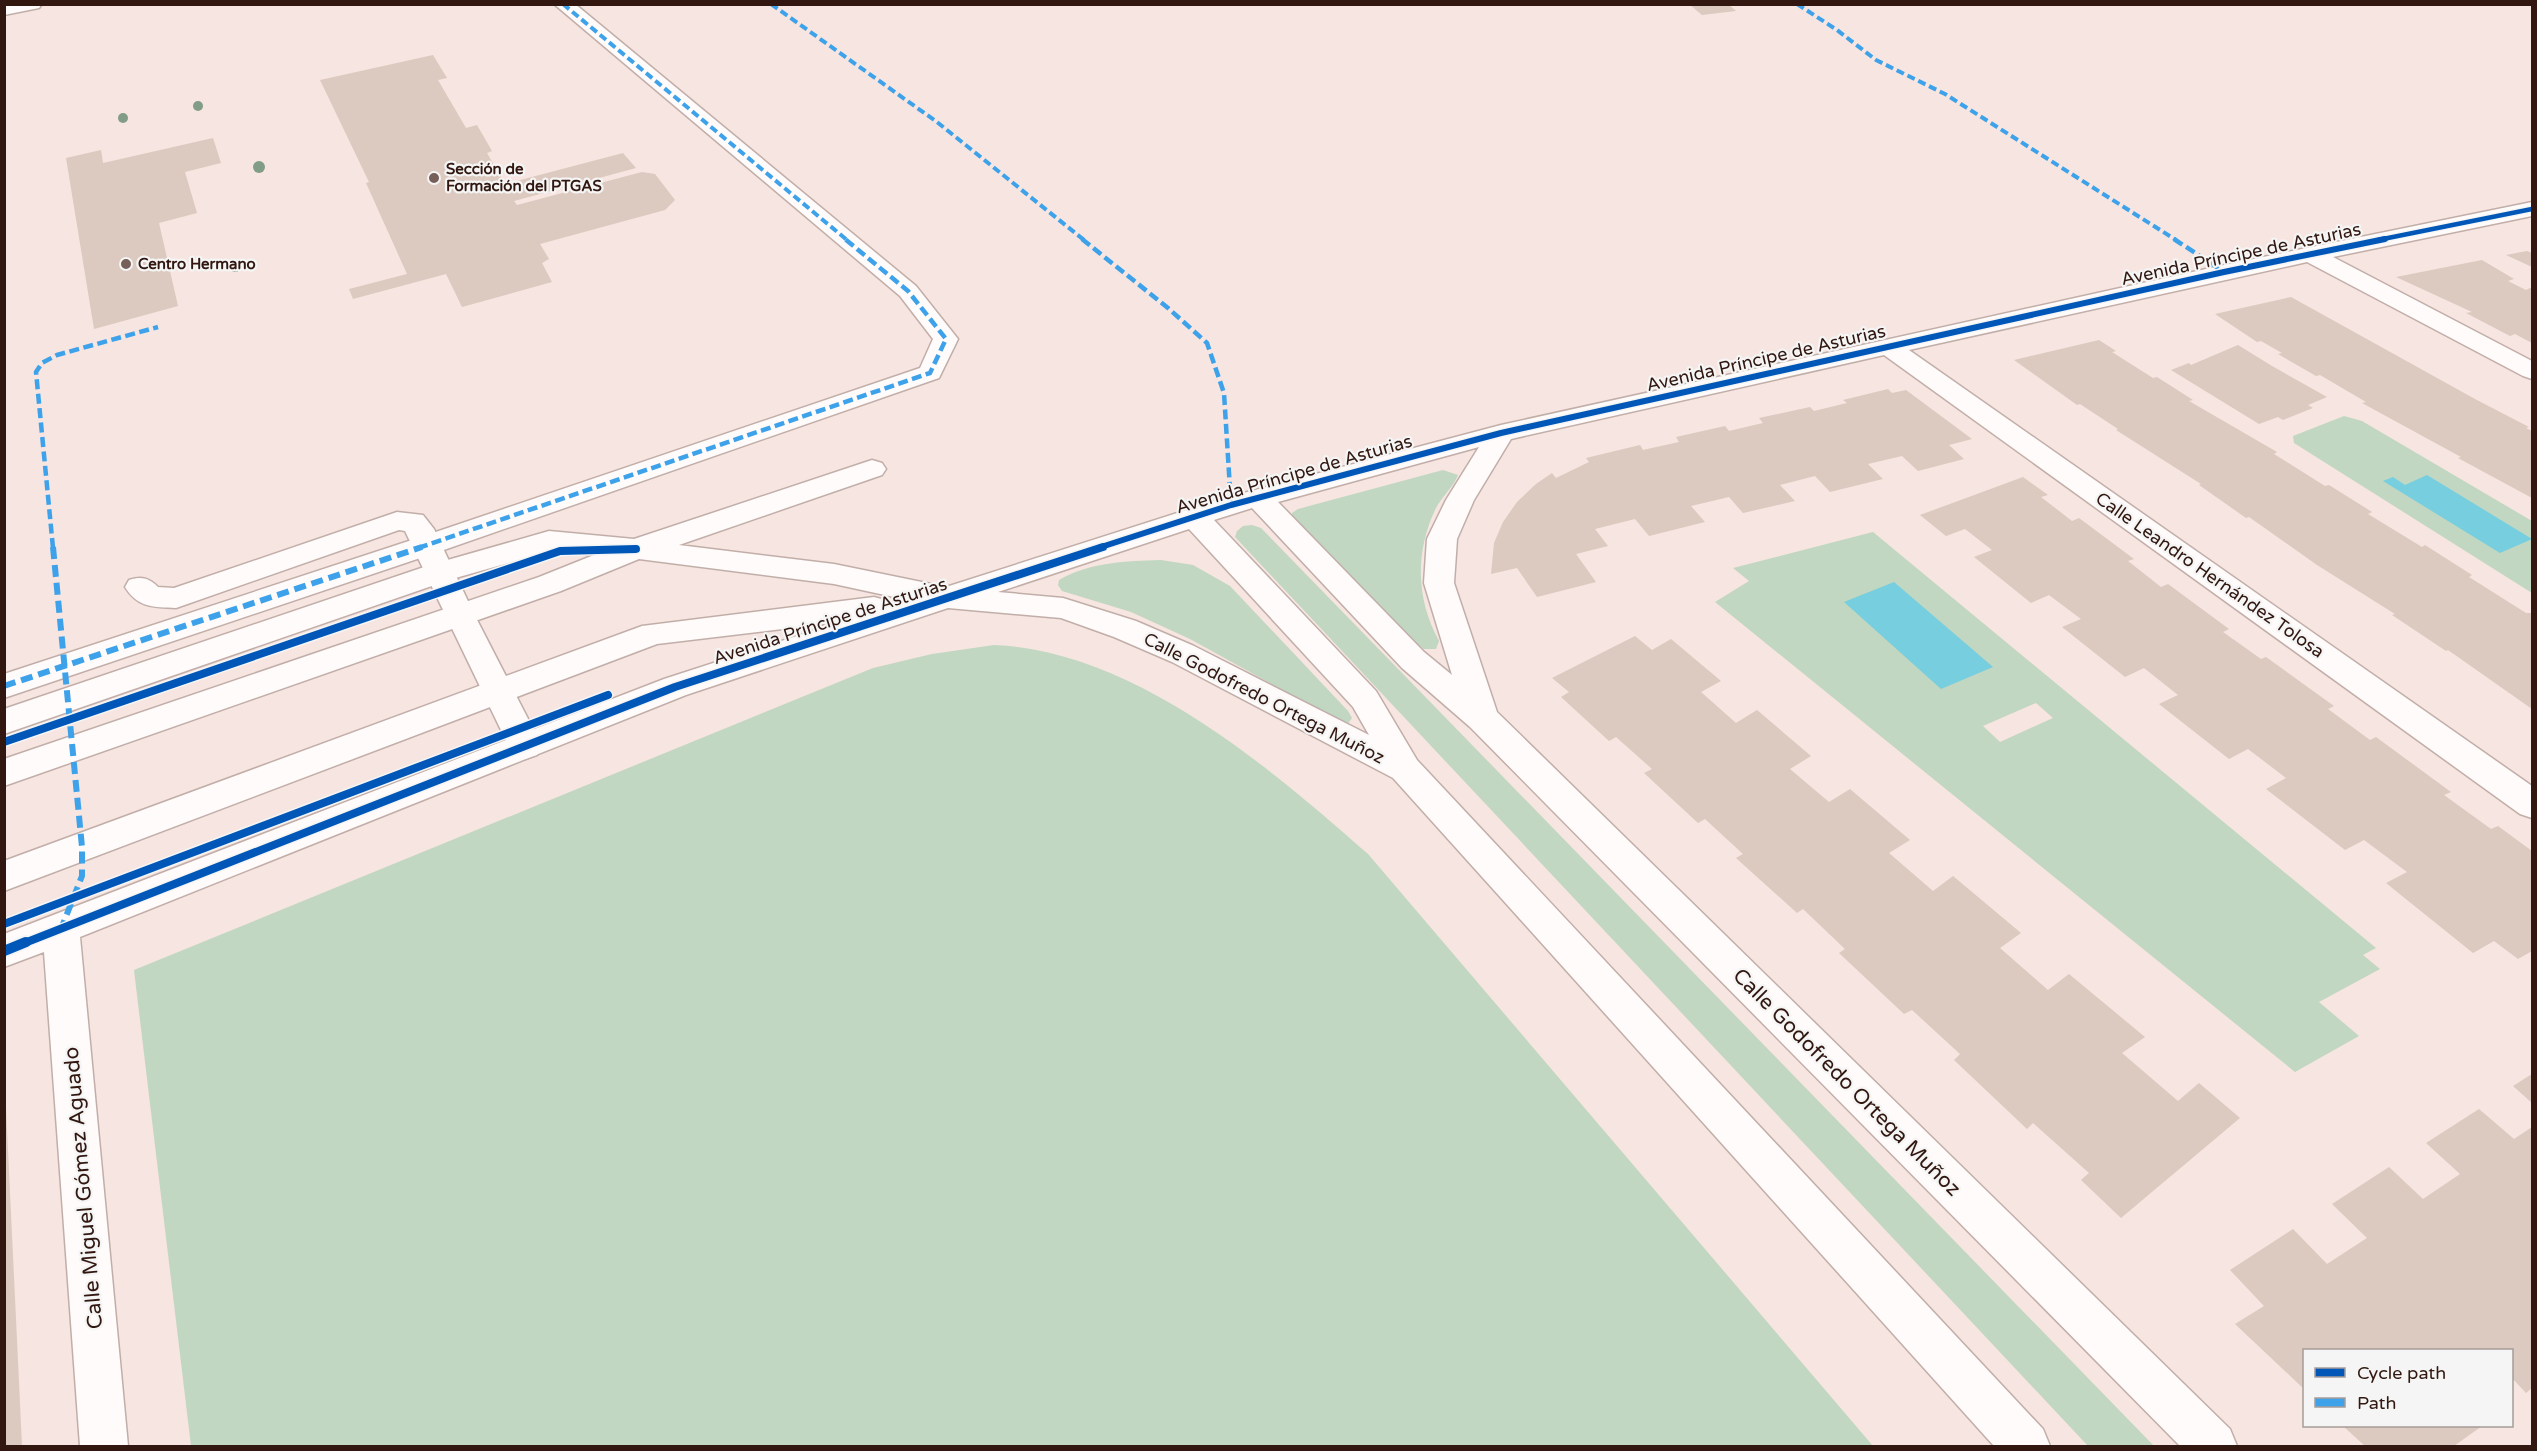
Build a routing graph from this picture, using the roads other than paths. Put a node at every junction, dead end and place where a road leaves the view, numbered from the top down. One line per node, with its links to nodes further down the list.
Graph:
1 (33, 4): 3 (street)
2 (563, 4): 13 (street)
3 (4, 10)
4 (2532, 209): 5 (street, Avenida Príncipe de Asturias)
5 (2310, 254): 6 (street, Avenida Príncipe de Asturias); 7 (street)
6 (1888, 346): 8 (street, Avenida Príncipe de Asturias); 24 (street, Calle Leandro Hernández Tolosa)
7 (2532, 371)
8 (1501, 433): 10 (street, Avenida Príncipe de Asturias); 19 (street, Calle Godofredo Ortega Muñoz)
9 (872, 469): 12 (street)
10 (1258, 498): 11 (street, Avenida Príncipe de Asturias); 19 (street, Calle Godofredo Ortega Muñoz)
11 (1194, 516): 15 (street, Avenida Príncipe de Asturias); 22 (street, Calle Godofredo Ortega Muñoz)
12 (636, 549): 13 (street); 15 (street); 16 (street)
13 (434, 559): 14 (street); 16 (street); 17 (street); 20 (street)
14 (140, 587)
15 (947, 598): 18 (street); 21 (street, Avenida Príncipe de Asturias); 22 (street, Calle Godofredo Ortega Muñoz)
16 (459, 614): 18 (street); 23 (street)
17 (4, 686)
18 (498, 692): 21 (street); 25 (street)
19 (1482, 718): 30 (street, Calle Godofredo Ortega Muñoz)
20 (4, 722)
21 (525, 746): 26 (street, Avenida Príncipe de Asturias)
22 (1405, 768): 29 (street, Calle Godofredo Ortega Muñoz)
23 (4, 773)
24 (2532, 804)
25 (4, 876)
26 (61, 929): 27 (street, Avenida Príncipe de Asturias); 28 (street, Calle Miguel Gómez Aguado)
27 (4, 951)
28 (104, 1446)
29 (2026, 1446)
30 (2213, 1446)

